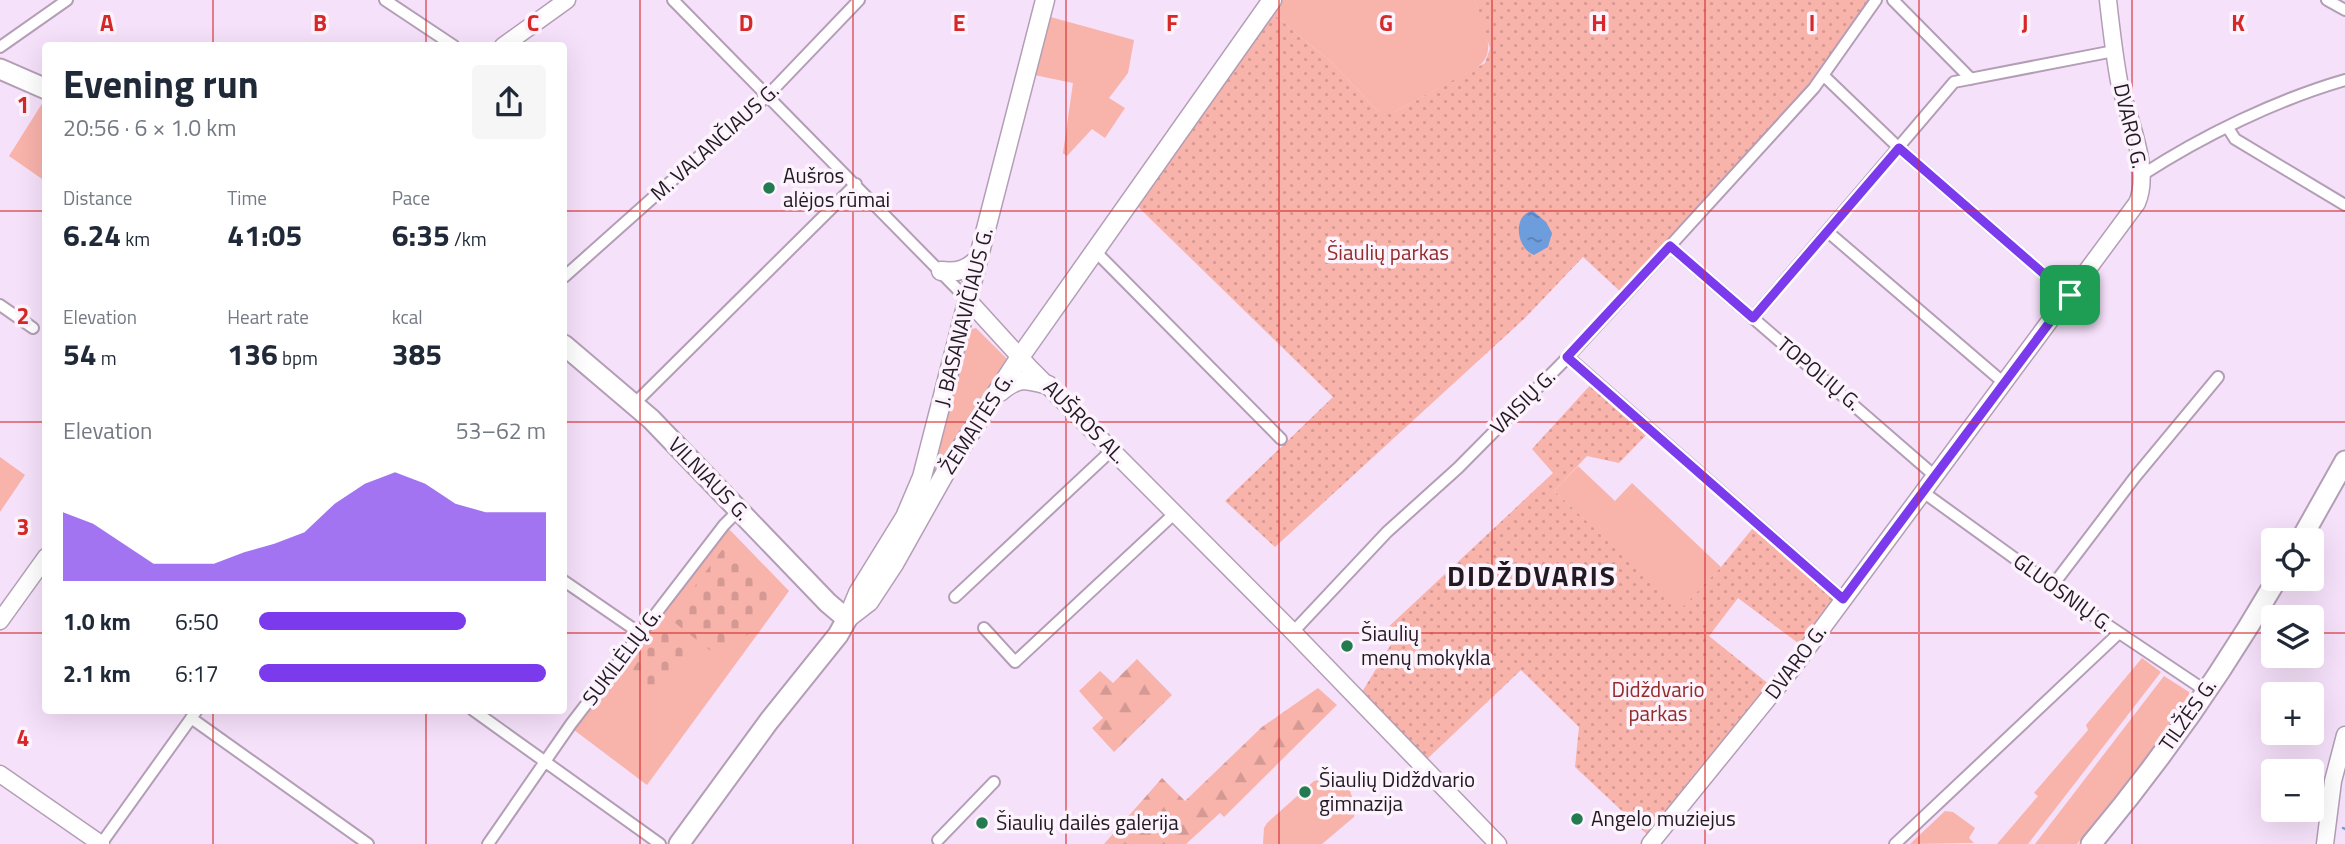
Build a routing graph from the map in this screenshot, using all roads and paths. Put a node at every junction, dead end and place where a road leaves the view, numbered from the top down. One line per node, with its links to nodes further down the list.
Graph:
1 (68, 0): 15 (street)
2 (385, 0): 13 (street)
3 (567, 0): 14 (main road)
4 (673, 0): 22 (street, AUŠROS AL.)
5 (859, 0): 22 (street, M. VALANČIAUS G.)
6 (1045, 0): 31 (main road, J. BASANAVIČIAUS G.)
7 (1272, 0): 30 (main road, ŽEMAITĖS G.)
8 (1875, 0): 18 (street, VAISIŲ G.)
9 (1893, 0): 19 (street)
10 (2108, 0): 16 (main road, DVARO G.)
11 (2327, 0): 12 (street)
12 (2344, 10)
13 (448, 42)
14 (509, 42)
15 (0, 47)
16 (2114, 51): 19 (street); 25 (main road, DVARO G.)
17 (0, 69): 21 (highway)
18 (1823, 75): 24 (street); 29 (street, VAISIŲ G.)
19 (1971, 79): 24 (street)
20 (2345, 80): 23 (street)
21 (42, 87)
22 (768, 95): 26 (street, AUŠROS AL.); 33 (street, M. VALANČIAUS G.)
23 (2228, 128): 25 (street); 27 (street)
24 (1899, 148): 28 (street); 34 (street)
25 (2142, 175): 34 (main road, DVARO G.)
26 (856, 184): 32 (street, AUŠROS AL.); 46 (street)
27 (2345, 205)
28 (1828, 232): 37 (street); 43 (street)
29 (1670, 246): 37 (street, TOPOLIŲ G.); 40 (street, VAISIŲ G.)
30 (1095, 251): 41 (main road, ŽEMAITĖS G.); 47 (street)
31 (979, 258): 32 (main road); 35 (main road, J. BASANAVIČIAUS G.)
32 (941, 271): 35 (street, AUŠROS AL.)
33 (567, 274)
34 (2070, 295): 43 (main road, DVARO G.)
35 (968, 300): 41 (main road, AUŠROS AL.); 61 (main road, J. BASANAVIČIAUS G.)
36 (0, 304): 38 (street)
37 (1753, 318): 50 (street, TOPOLIŲ G.)
38 (33, 328)
39 (567, 348): 46 (highway, VILNIAUS G.)
40 (1567, 357): 60 (street); 64 (street, VAISIŲ G.)
41 (1020, 358): 44 (main road, AUŠROS AL.); 45 (main road, ŽEMAITĖS G.)
42 (2218, 377): 57 (street)
43 (2004, 383): 50 (main road, DVARO G.)
44 (1048, 385): 45 (main road); 48 (main road, AUŠROS AL.)
45 (995, 396): 61 (main road, ŽEMAITĖS G.)
46 (634, 404): 52 (highway, VILNIAUS G.)
47 (1280, 439)
48 (1112, 450): 53 (main road, AUŠROS AL.); 59 (street)
49 (2345, 461): 54 (highway)
50 (1935, 476): 51 (main road, DVARO G.)
51 (1923, 492): 57 (street, GLUOSNIŲ G.); 60 (main road, DVARO G.)
52 (738, 510): 61 (highway, VILNIAUS G.); 65 (street, SUKILĖLIŲ G.)
53 (1175, 513): 63 (street); 64 (main road, AUŠROS AL.)
54 (2307, 528)
55 (42, 563): 62 (main road)
56 (567, 584): 65 (street)
57 (2053, 585): 66 (street, GLUOSNIŲ G.)
58 (2269, 591): 67 (highway, TILŽĖS G.)
59 (955, 597)
60 (1843, 599): 82 (main road, DVARO G.)
61 (847, 620): 80 (highway, ŽEMAITĖS G.)
62 (0, 621)
63 (984, 628)
64 (1293, 632): 81 (main road, AUŠROS AL.)
65 (640, 634): 71 (street, SUKILĖLIŲ G.)
66 (2123, 636): 67 (street, GLUOSNIŲ G.); 83 (street)
67 (2206, 691): 84 (highway, TILŽĖS G.)
68 (194, 714): 76 (street); 77 (street)
69 (479, 714): 71 (street)
70 (2345, 736): 72 (main road)
71 (544, 761): 78 (street, SUKILĖLIŲ G.); 79 (street)
72 (2341, 764): 85 (main road)
73 (0, 774): 76 (main road)
74 (994, 782): 75 (street)
75 (937, 840)
76 (95, 842)
77 (368, 844)
78 (488, 844)
79 (660, 844)
80 (679, 844)
81 (1498, 844)
82 (1650, 844)
83 (1895, 844)
84 (2091, 844)
85 (2325, 844)

